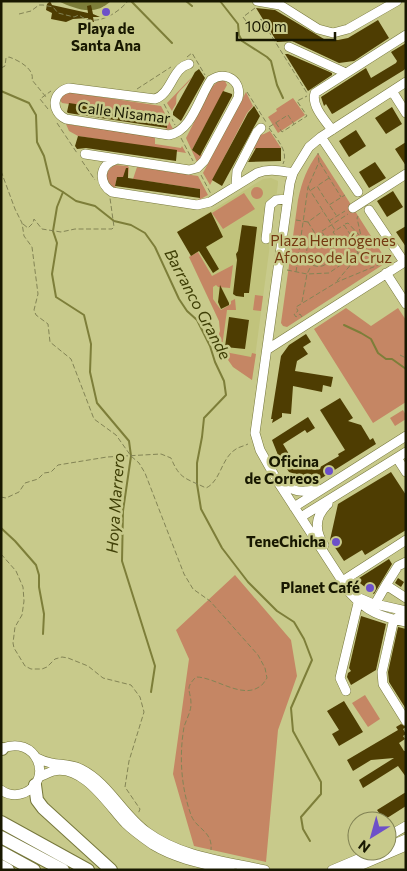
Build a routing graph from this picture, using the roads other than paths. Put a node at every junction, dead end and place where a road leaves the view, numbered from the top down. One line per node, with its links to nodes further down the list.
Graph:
1 (397, 1): 2 (street)
2 (258, 2)
3 (406, 35): 6 (street)
4 (289, 47): 6 (street)
5 (187, 61): 14 (street, Calle Nisamar)
6 (346, 73): 11 (street)
7 (406, 82): 8 (street)
8 (392, 91): 9 (street); 11 (street)
9 (406, 113)
10 (265, 128): 17 (street)
11 (332, 130): 12 (street)
12 (321, 137): 15 (street); 18 (street)
13 (81, 153): 14 (street)
14 (115, 160): 17 (street)
15 (292, 173): 17 (street); 19 (street)
16 (406, 174): 20 (street)
17 (236, 186)
18 (358, 192)
19 (288, 199): 22 (street); 26 (street)
20 (353, 208)
21 (369, 210): 23 (street)
22 (266, 239)
23 (405, 261): 24 (street)
24 (386, 273): 25 (street); 26 (street)
25 (406, 304)
26 (268, 348): 32 (street)
27 (406, 436): 31 (street)
28 (406, 452): 29 (street)
29 (397, 458): 30 (street); 33 (street)
30 (406, 472)
31 (345, 474): 32 (street); 34 (street)
32 (278, 482): 34 (street)
33 (342, 493): 35 (street); 37 (street)
34 (294, 507): 35 (street)
35 (301, 517): 37 (street)
36 (406, 540): 39 (street)
37 (328, 560): 39 (street)
38 (406, 562): 40 (street)
39 (341, 582): 42 (street)
40 (386, 585): 41 (street); 43 (street)
41 (406, 598)
42 (359, 600): 43 (street); 45 (street); 47 (street)
43 (377, 605): 44 (street); 45 (street)
44 (405, 610): 45 (street)
45 (394, 620): 46 (street); 48 (street)
46 (406, 622)
47 (346, 691)
48 (406, 721)
49 (1, 749): 50 (street)
50 (37, 758): 51 (street); 65 (street)
51 (37, 781): 52 (street); 63 (highway); 64 (street)
52 (2, 792)
53 (1, 822): 62 (highway)
54 (1, 836): 61 (highway)
55 (406, 846): 58 (street)
56 (1, 852): 60 (highway)
57 (1, 866): 59 (highway)
58 (350, 866): 66 (street)
59 (8, 870)
60 (34, 870)
61 (63, 870)
62 (88, 870)
63 (111, 870)
64 (230, 870)
65 (266, 870)
66 (332, 870)

